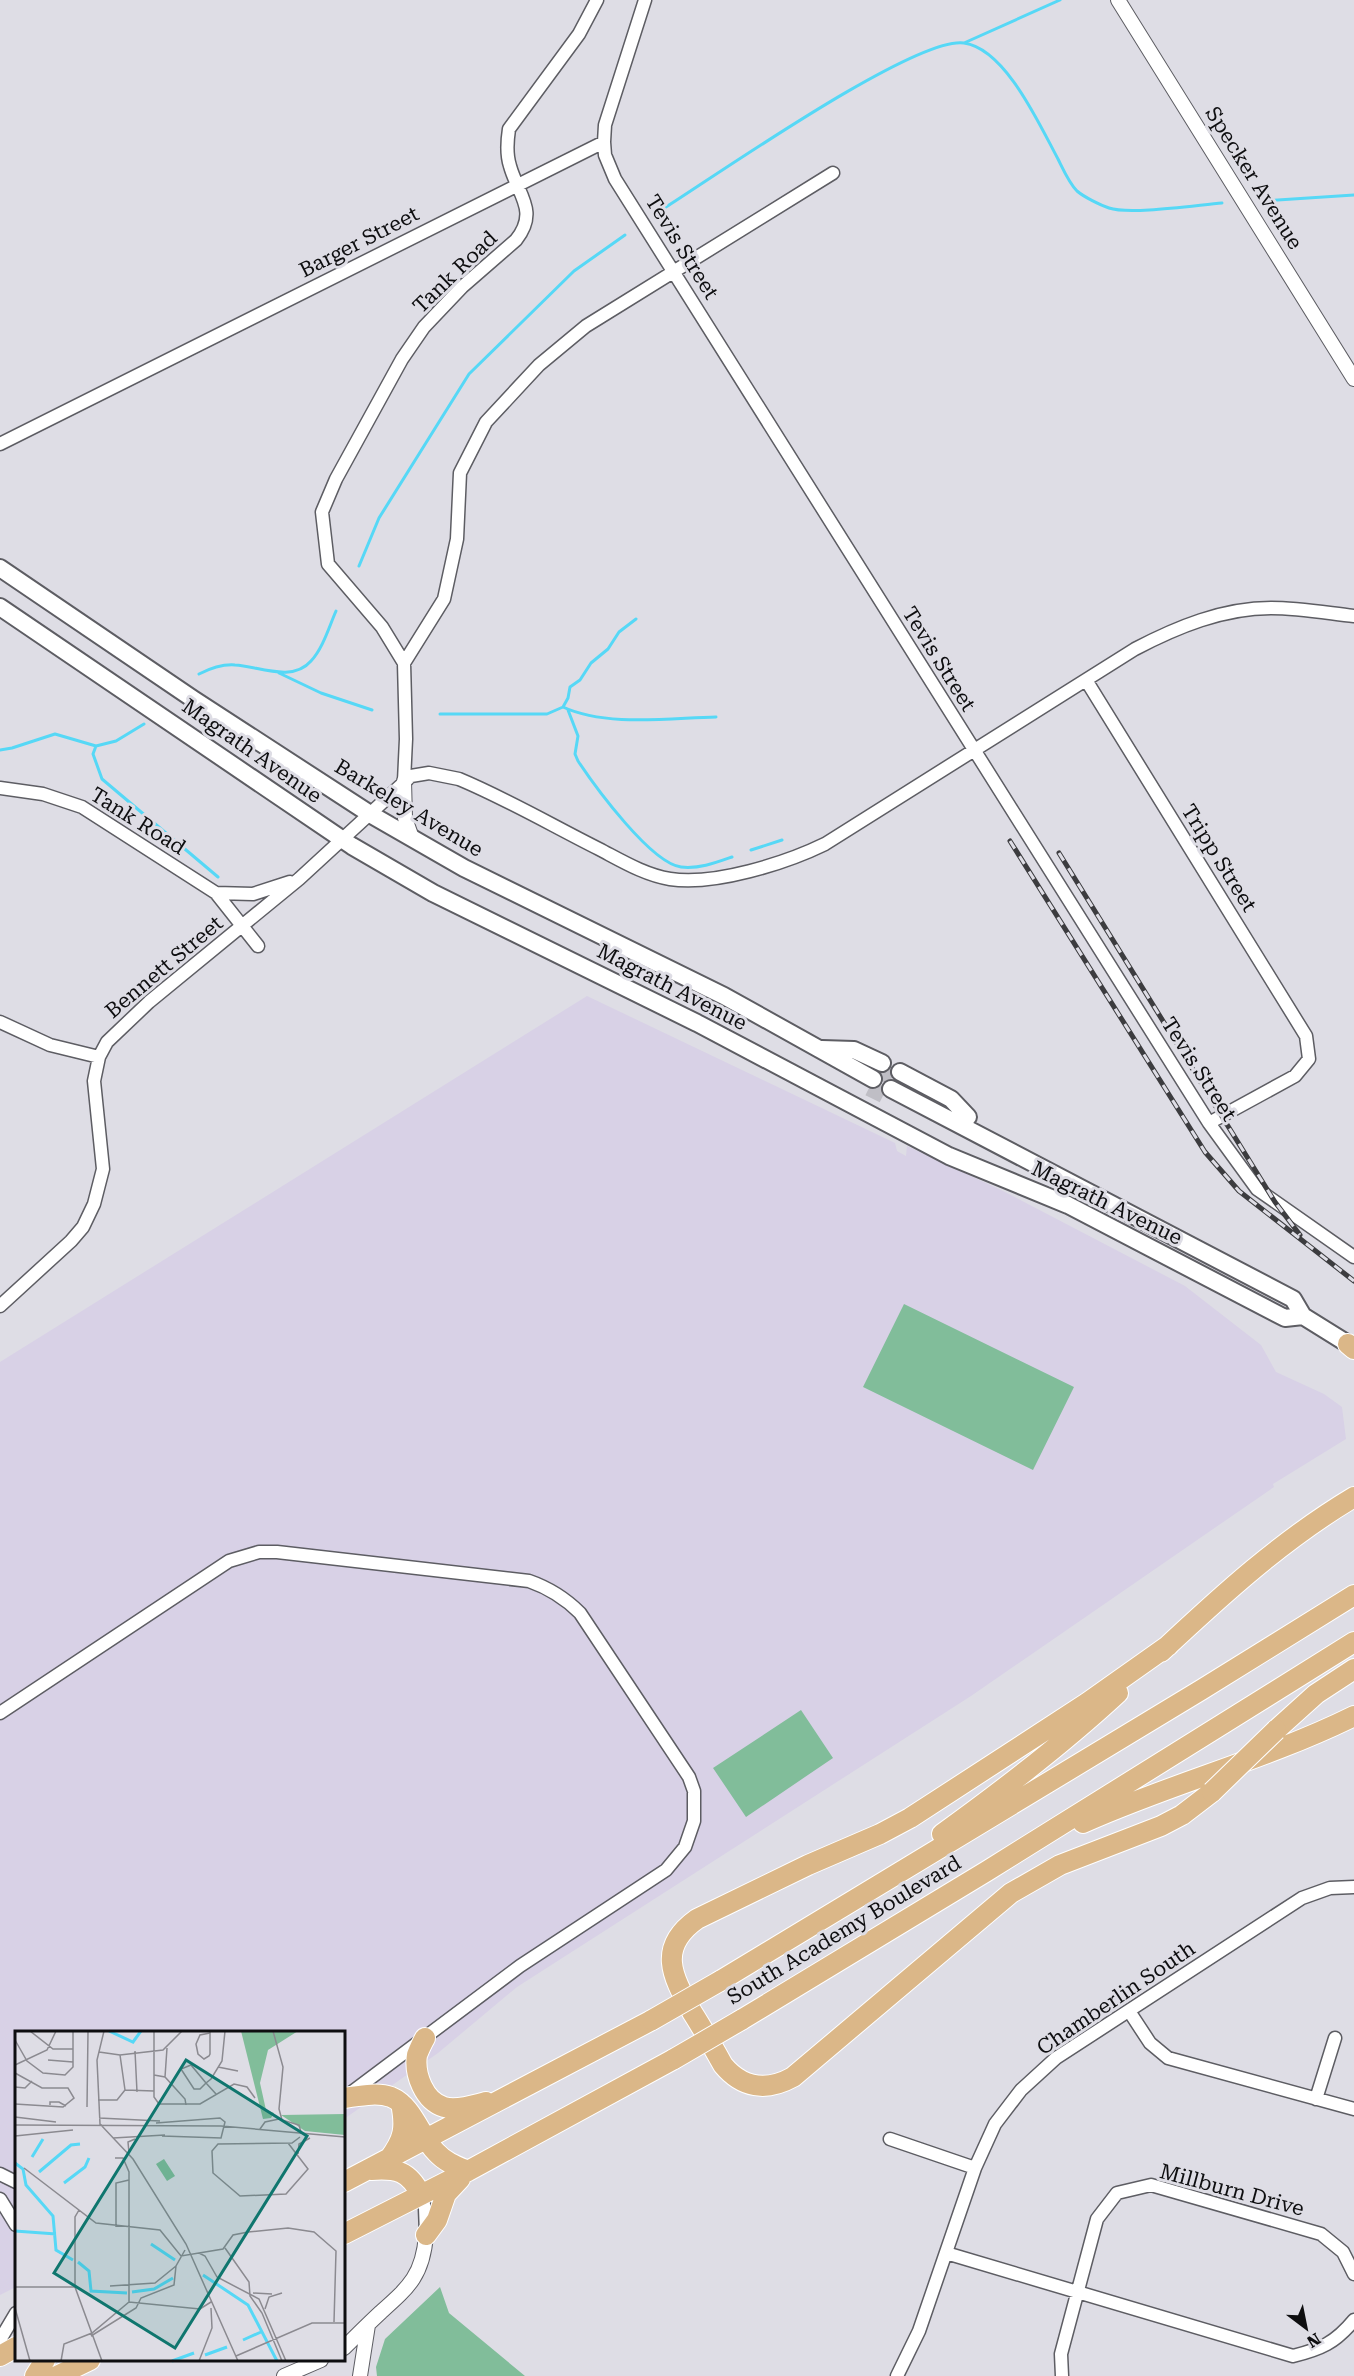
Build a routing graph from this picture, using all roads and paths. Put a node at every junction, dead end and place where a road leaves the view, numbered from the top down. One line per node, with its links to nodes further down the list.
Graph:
1 (597, 0): 6 (street, Tank Road)
2 (645, 0): 4 (street)
3 (1118, 0): 8 (street, Specker Avenue)
4 (604, 142): 6 (street, Barger Street); 7 (street, Tevis Street)
5 (833, 173): 7 (street)
6 (518, 185): 9 (street, Barger Street); 13 (street, Tank Road)
7 (675, 270): 13 (street); 15 (street, Tevis Street)
8 (1354, 379)
9 (0, 444)
10 (0, 568): 18 (main road, Barkeley Avenue)
11 (0, 607): 20 (main road, Magrath Avenue)
12 (1354, 616): 14 (street)
13 (404, 663): 16 (street, Tank Road)
14 (1086, 680): 15 (street); 28 (street, Tripp Street)
15 (973, 750): 16 (street); 28 (street, Tevis Street)
16 (404, 781): 18 (street, Bennett Street); 19 (street)
17 (0, 788): 22 (street, Tank Road)
18 (370, 814): 19 (main road, Barkeley Avenue); 20 (street, Bennett Street)
19 (412, 838): 26 (main road, Barkeley Avenue)
20 (343, 840): 21 (street, Bennett Street); 32 (main road, Magrath Avenue)
21 (298, 879): 22 (street); 23 (street, Bennett Street)
22 (216, 894): 23 (street, Tank Road)
23 (242, 926): 24 (street, Tank Road); 27 (street, Bennett Street)
24 (258, 946)
25 (0, 1022): 27 (street)
26 (818, 1049): 26 (main road, Barkeley Avenue)
27 (99, 1057): 31 (street, Bennett Street)
28 (1209, 1123): 30 (street, Tevis Street)
29 (987, 1138): 29 (main road); 32 (main road)
30 (1354, 1257)
31 (0, 1306)
32 (1303, 1316): 33 (main road, Magrath Avenue)
33 (1352, 1346)
34 (1354, 1497): 37 (highway)
35 (1354, 1595): 43 (highway, South Academy Boulevard)
36 (1354, 1642): 41 (highway, South Academy Boulevard)
37 (1169, 1645): 38 (highway, bridge); 43 (highway)
38 (1354, 1669)
39 (0, 1713): 45 (street)
40 (1354, 1716): 41 (highway)
41 (987, 1871): 58 (highway, South Academy Boulevard, bridge)
42 (1354, 1887): 44 (street, Chamberlin South)
43 (834, 1914): 49 (highway, South Academy Boulevard, bridge)
44 (1128, 2011): 50 (street); 56 (street, Chamberlin South)
45 (425, 2038): 47 (street); 49 (highway)
46 (1335, 2038): 50 (street)
47 (345, 2097)
48 (345, 2098): 51 (highway)
49 (504, 2099): 54 (highway, South Academy Boulevard)
50 (1316, 2099): 52 (street)
51 (401, 2103): 54 (highway); 55 (highway)
52 (1354, 2109)
53 (890, 2139): 56 (street)
54 (426, 2140): 55 (highway, South Academy Boulevard); 58 (highway)
55 (387, 2161): 57 (highway, South Academy Boulevard)
56 (975, 2168): 67 (street, Chamberlin South)
57 (369, 2170): 61 (highway, South Academy Boulevard); 62 (highway)
58 (468, 2170): 62 (highway, South Academy Boulevard); 66 (highway)
59 (0, 2174): 60 (street)
60 (15, 2182)
61 (345, 2182)
62 (420, 2195): 65 (highway, South Academy Boulevard); 66 (street)
63 (0, 2199): 64 (street)
64 (15, 2223)
65 (345, 2233)
66 (426, 2235): 72 (street)
67 (946, 2253): 69 (street); 84 (street, Chamberlin South)
68 (1354, 2274): 69 (street, Millburn Drive)
69 (1077, 2293): 71 (street); 85 (street, Millburn Drive)
70 (15, 2315): 73 (street)
71 (1354, 2320)
72 (368, 2325): 74 (street); 83 (street)
73 (0, 2340)
74 (345, 2347)
75 (15, 2348): 76 (highway)
76 (0, 2356)
77 (44, 2361): 81 (highway)
78 (88, 2361): 80 (highway)
79 (319, 2361): 82 (street)
80 (64, 2371)
81 (35, 2376)
82 (284, 2376)
83 (360, 2376)
84 (897, 2376)
85 (1062, 2376)

